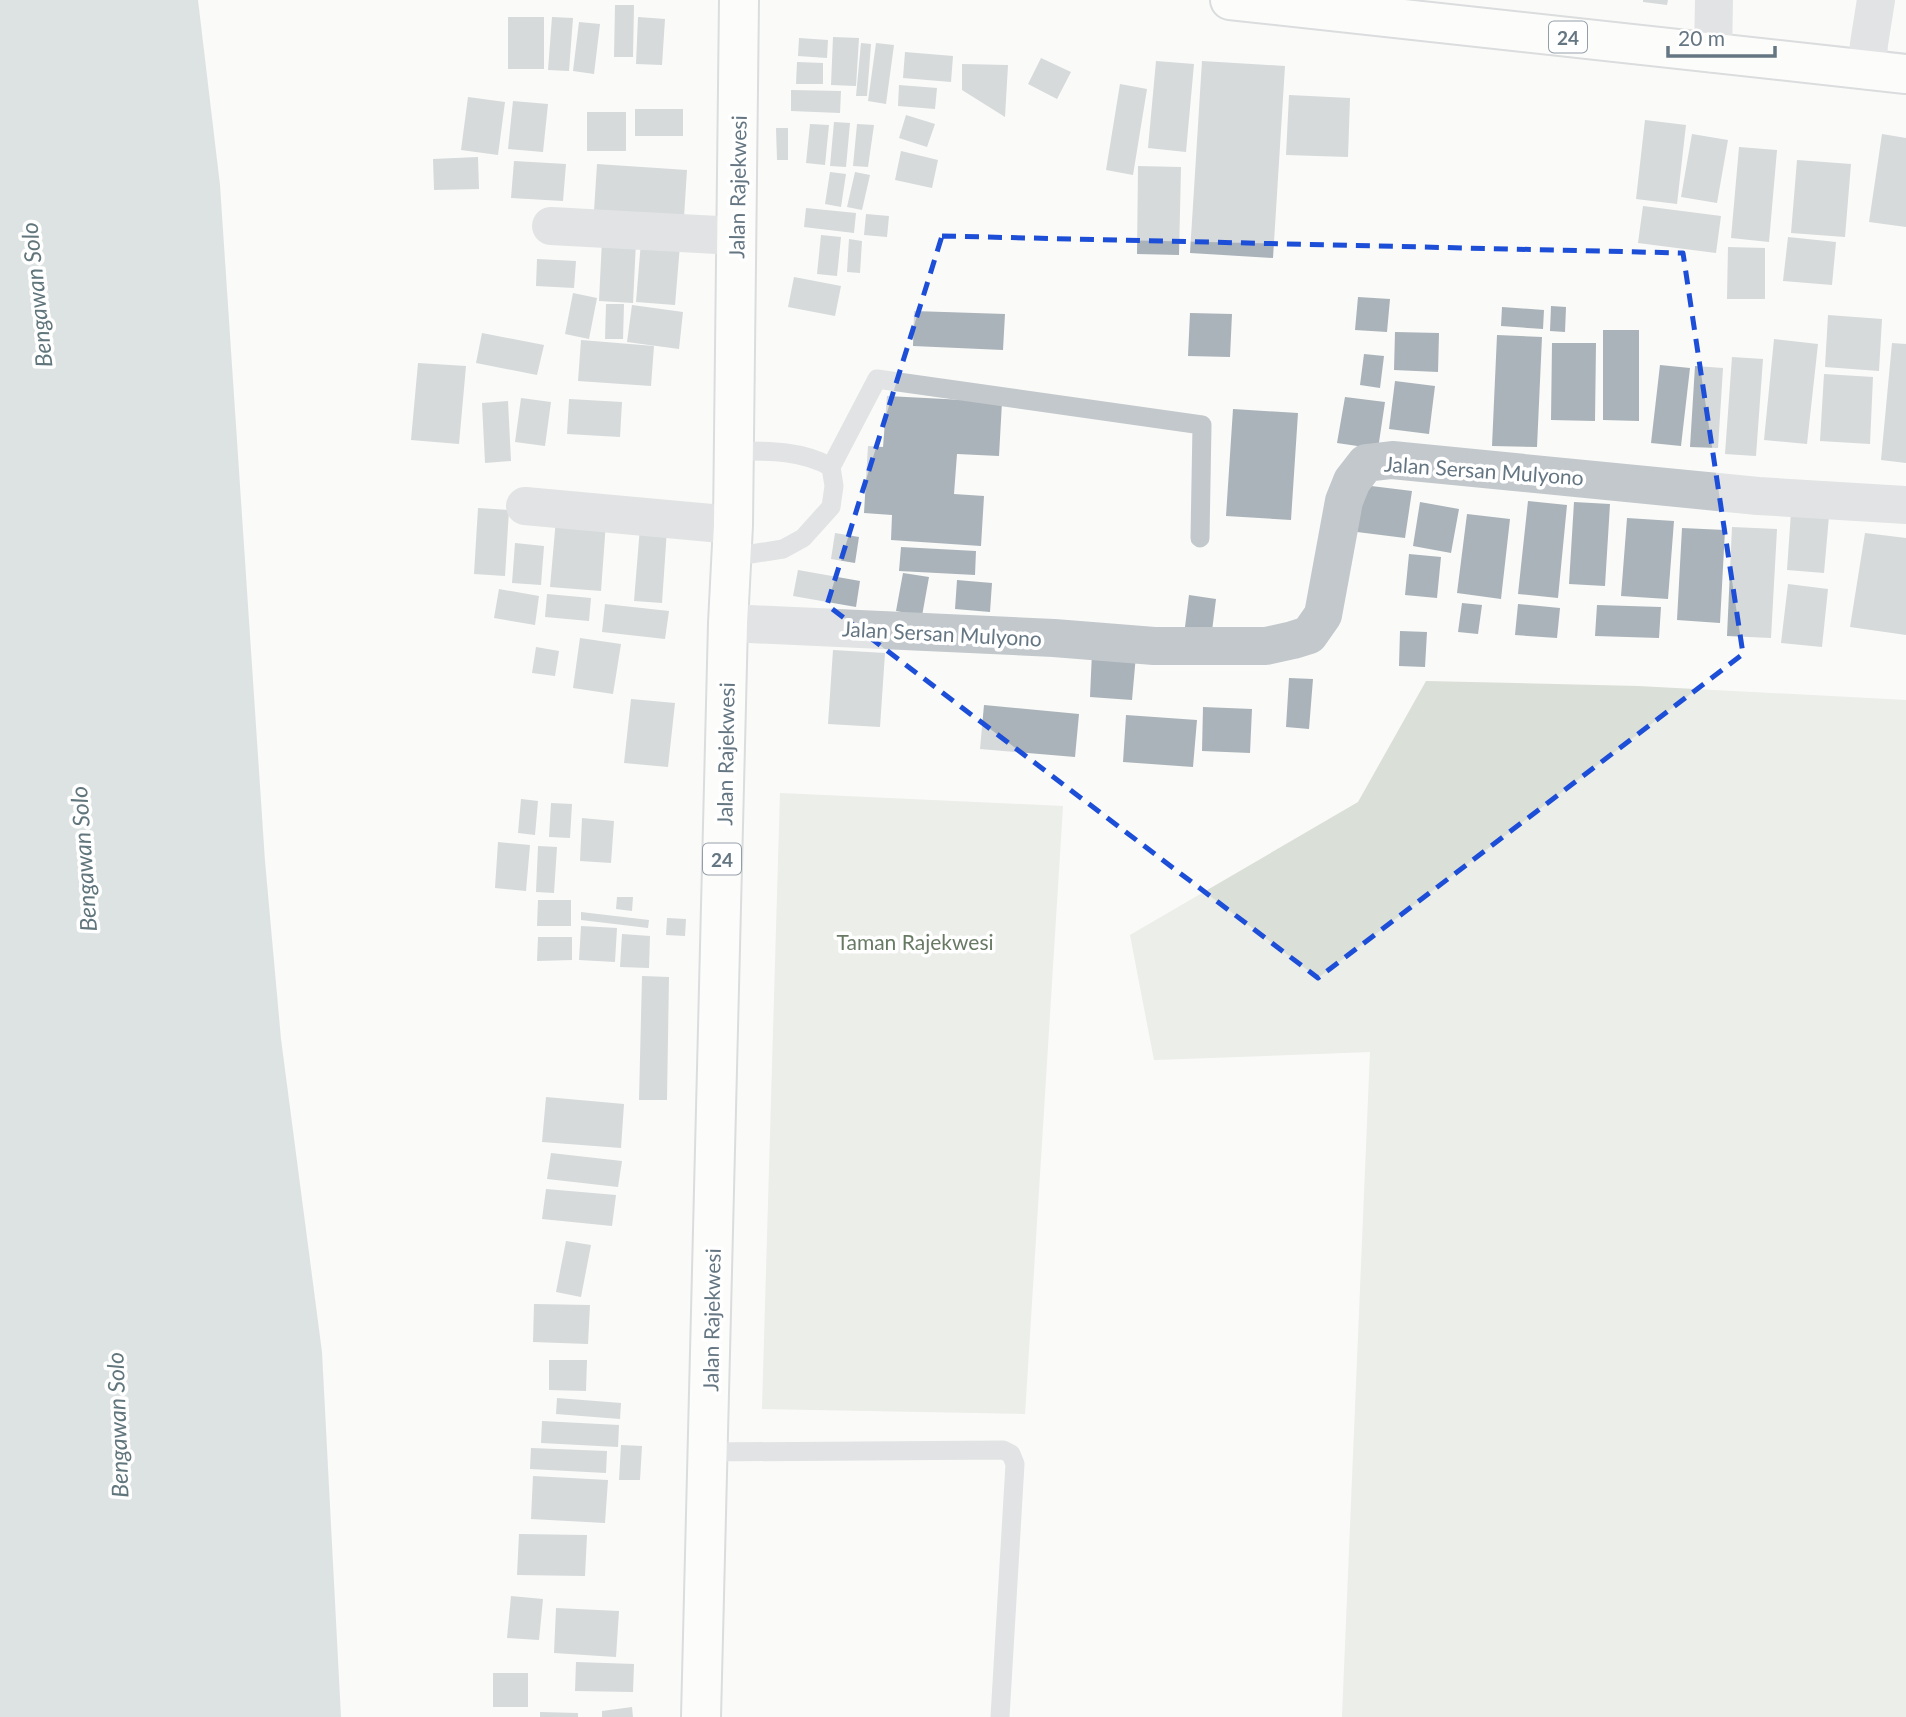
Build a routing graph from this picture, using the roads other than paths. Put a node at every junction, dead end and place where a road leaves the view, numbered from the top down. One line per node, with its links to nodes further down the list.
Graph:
1 (739, 0): 9 (highway, Jalan Rajekwesi / 24)
2 (1230, 0): 5 (highway, 24)
3 (1714, 0): 5 (street)
4 (1876, 0): 6 (street)
5 (1713, 53): 6 (highway, 24)
6 (1867, 70): 7 (highway, 24)
7 (1906, 74)
8 (551, 226): 9 (street)
9 (736, 236): 10 (highway, Jalan Rajekwesi / 24)
10 (733, 451): 11 (lane); 15 (highway, Jalan Rajekwesi / 24)
11 (831, 467): 14 (lane); 15 (lane)
12 (1906, 505): 16 (street, Jalan Sersan Mulyono)
13 (525, 506): 15 (street)
14 (1200, 538)
15 (732, 541): 16 (highway, Jalan Rajekwesi / 24)
16 (728, 623): 17 (highway, Jalan Rajekwesi / 24)
17 (707, 1452): 18 (highway, Jalan Rajekwesi / 24); 19 (lane)
18 (701, 1717)
19 (1000, 1717)

